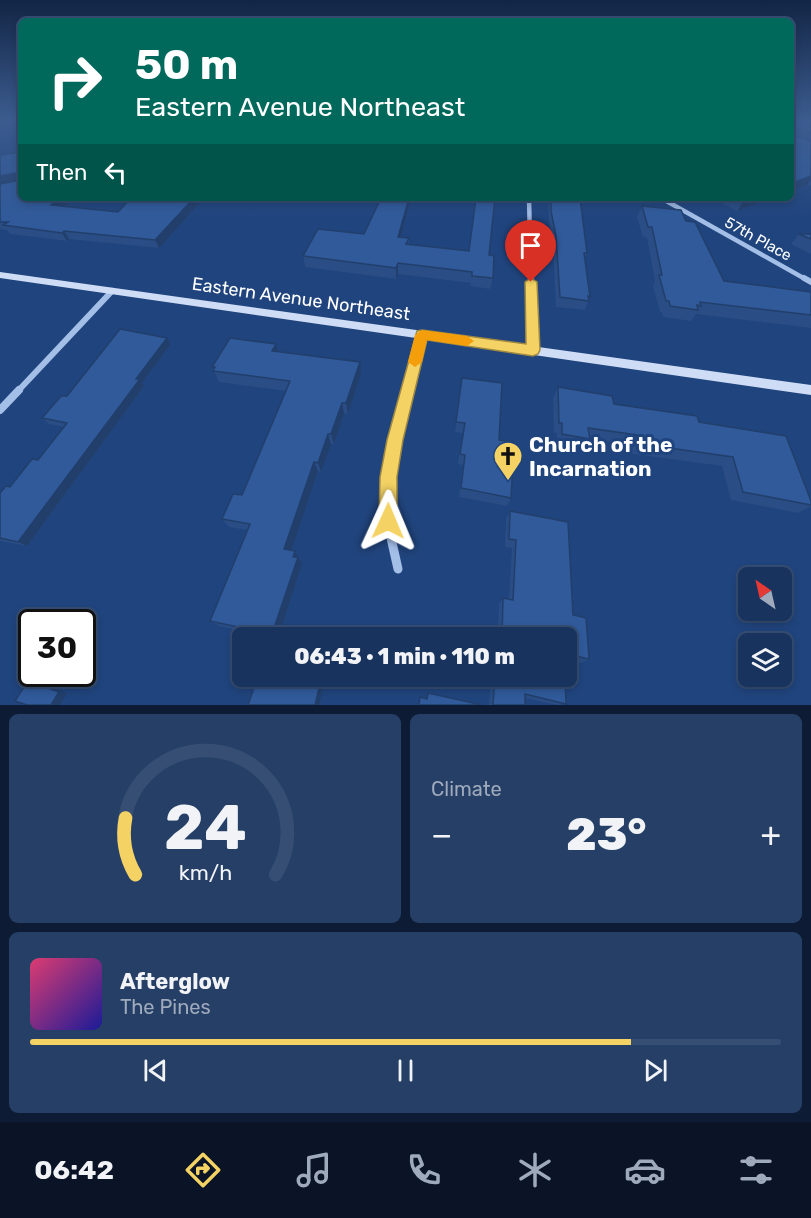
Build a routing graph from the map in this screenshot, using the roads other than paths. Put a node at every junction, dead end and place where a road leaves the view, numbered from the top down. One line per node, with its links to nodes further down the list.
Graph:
1 (529, 201): 7 (street)
2 (667, 201): 4 (street, 57th Place)
3 (0, 275): 5 (main road, Eastern Avenue Northeast)
4 (811, 282)
5 (112, 291): 6 (main road, Eastern Avenue Northeast); 9 (street)
6 (422, 335): 7 (main road, Eastern Avenue Northeast); 10 (street)
7 (533, 350): 8 (main road, Eastern Avenue Northeast)
8 (811, 390)
9 (0, 410)
10 (398, 569)

